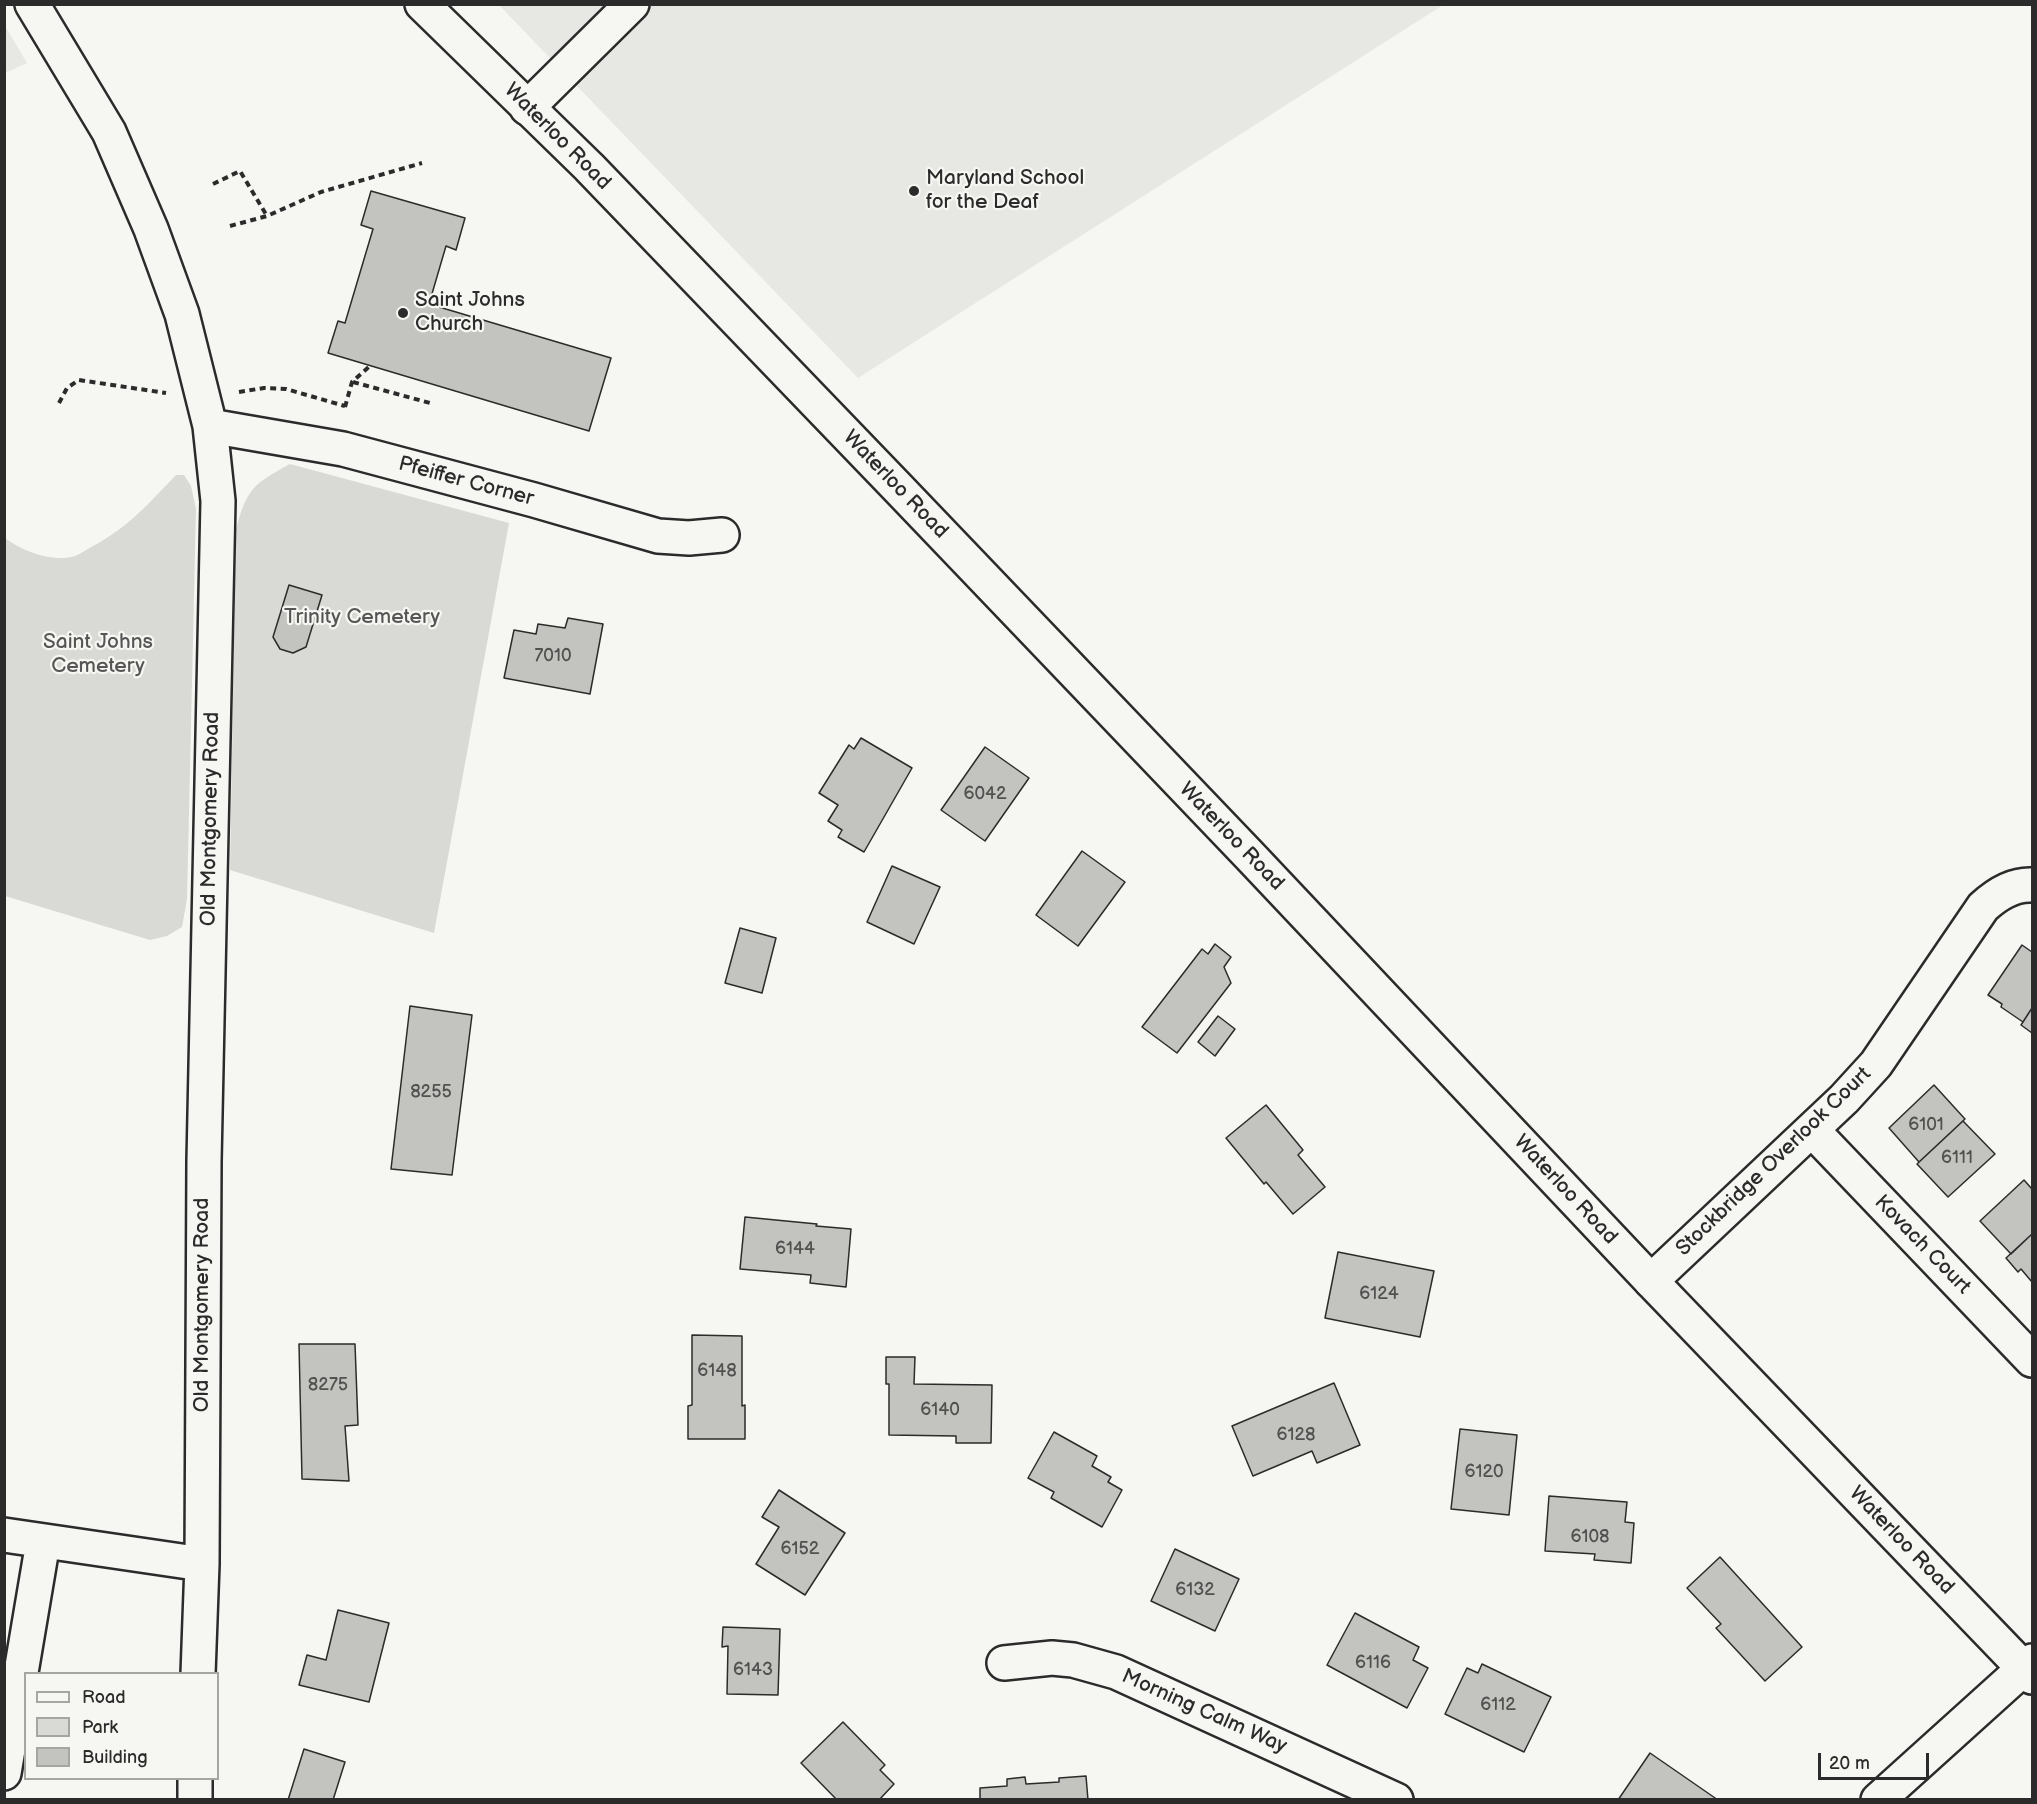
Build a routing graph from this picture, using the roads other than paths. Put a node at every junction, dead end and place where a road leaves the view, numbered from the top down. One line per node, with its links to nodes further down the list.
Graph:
1 (32, 4): 5 (street, Old Montgomery Road)
2 (422, 4): 4 (street, Waterloo Road)
3 (632, 4): 4 (street)
4 (527, 108): 9 (street, Waterloo Road)
5 (210, 426): 6 (street, Pfeiffer Corner); 13 (street, Old Montgomery Road)
6 (722, 535)
7 (2032, 885): 8 (street, Stockbridge Overlook Court)
8 (1812, 1130): 9 (street, Stockbridge Overlook Court); 10 (street, Kovach Court)
9 (1651, 1281): 15 (street, Waterloo Road)
10 (2032, 1360)
11 (4, 1535): 12 (street)
12 (44, 1542): 13 (street); 17 (street)
13 (202, 1564): 16 (street, Old Montgomery Road)
14 (1004, 1663): 20 (street, Morning Calm Way)
15 (2030, 1669): 21 (street)
16 (198, 1672)
17 (4, 1773)
18 (195, 1780): 19 (street)
19 (195, 1800)
20 (1396, 1800)
21 (1878, 1800)

